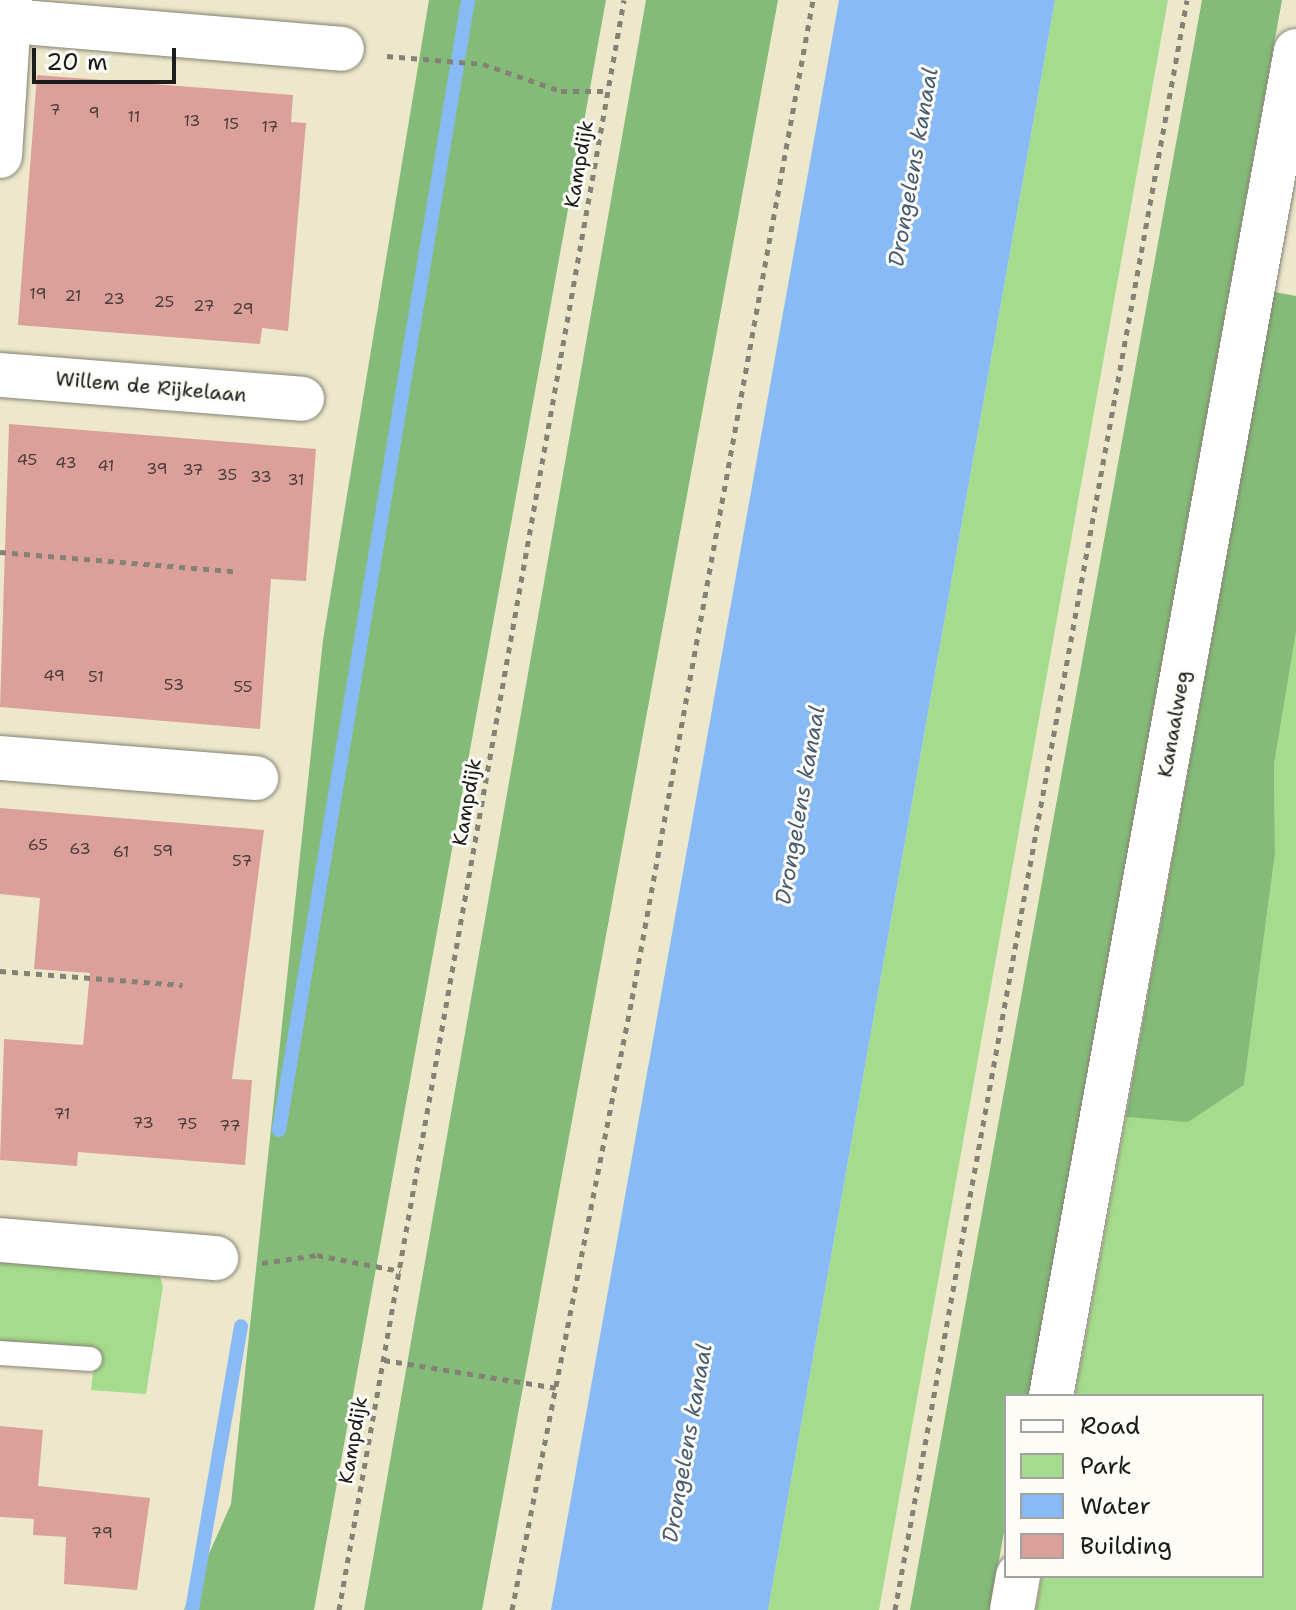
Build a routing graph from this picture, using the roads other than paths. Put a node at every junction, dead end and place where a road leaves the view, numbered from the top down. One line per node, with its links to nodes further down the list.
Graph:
1 (10, 10): 2 (street); 4 (street)
2 (342, 49)
3 (1296, 51): 13 (street, Kanaalweg)
4 (0, 156)
5 (0, 375): 6 (street, Willem de Rijkelaan)
6 (302, 399)
7 (0, 758): 8 (street)
8 (256, 778)
9 (0, 1240): 10 (street)
10 (216, 1258)
11 (0, 1353): 12 (lane)
12 (90, 1359)
13 (1051, 1394)
14 (1018, 1578): 15 (street)
15 (1012, 1610)

